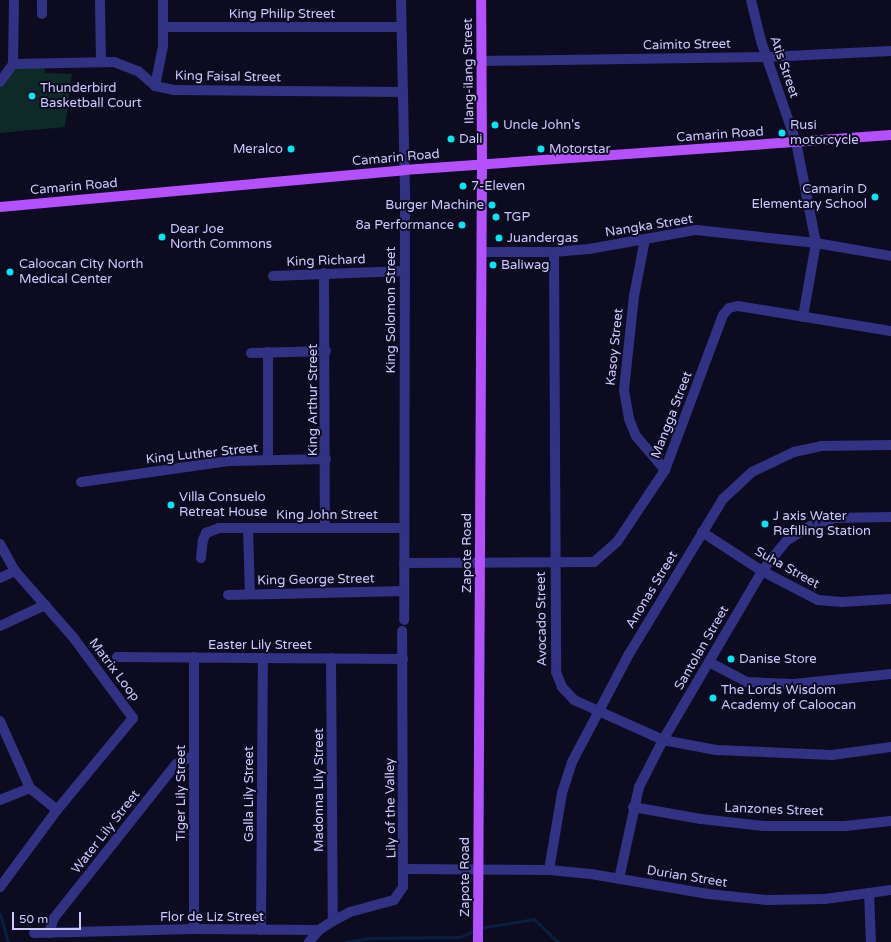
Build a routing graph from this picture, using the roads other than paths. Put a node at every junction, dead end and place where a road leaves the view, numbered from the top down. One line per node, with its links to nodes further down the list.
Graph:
1 (14, 0): 15 (street)
2 (42, 0): 8 (street)
3 (100, 0): 14 (street)
4 (163, 0): 9 (street)
5 (400, 0): 10 (street, King Solomon Street)
6 (481, 0): 13 (main road, Ilang-ilang Street)
7 (751, 0): 12 (street, Atis Street)
8 (42, 14)
9 (164, 27): 10 (street, King Philip Street); 17 (street)
10 (401, 27): 18 (street, King Solomon Street)
11 (891, 51): 12 (street, Caimito Street)
12 (766, 57): 13 (street, Caimito Street); 20 (street, Atis Street)
13 (482, 61): 21 (main road, Ilang-ilang Street)
14 (101, 62): 15 (street, King Faisal Street); 17 (street, King Faisal Street)
15 (14, 64): 16 (street)
16 (0, 82)
17 (155, 86): 18 (street, King Faisal Street)
18 (402, 92): 22 (street, King Solomon Street)
19 (891, 135): 20 (main road, Camarin Road)
20 (796, 142): 21 (main road, Camarin Road); 25 (street, Atis Street)
21 (482, 165): 22 (main road, Camarin Road); 26 (main road, Zapote Road)
22 (404, 170): 23 (main road, Camarin Road); 29 (street, King Solomon Street)
23 (0, 207)
24 (645, 239): 25 (street, Nangka Street); 27 (street, Nangka Street); 40 (street, Kasoy Street)
25 (816, 243): 28 (street, Nangka Street); 32 (street)
26 (482, 252): 27 (street, Nangka Street); 49 (main road, Zapote Road)
27 (554, 252): 51 (street, Avocado Street)
28 (891, 256)
29 (404, 271): 30 (street, King Richard); 45 (street, King Solomon Street)
30 (324, 273): 31 (street, King Richard); 34 (street, King Arthur Street)
31 (273, 276)
32 (803, 317): 33 (street, Mangga Street); 40 (street, Mangga Street)
33 (891, 331)
34 (326, 351): 35 (street); 38 (street, King Arthur Street)
35 (268, 352): 36 (street); 39 (street)
36 (251, 353)
37 (891, 445): 46 (street, Anonas Street)
38 (326, 459): 39 (street, King Luther Street); 43 (street, King Arthur Street)
39 (268, 460): 41 (street, King Luther Street)
40 (665, 470): 51 (street, Mangga Street)
41 (81, 482)
42 (891, 517): 53 (street, Santolan Street)
43 (325, 526): 44 (street, King John Street); 45 (street, King John Street)
44 (248, 528): 48 (street, King John Street); 56 (street)
45 (403, 528): 50 (street, King Solomon Street)
46 (702, 532): 53 (street, Suha Street); 70 (street, Anonas Street)
47 (0, 544): 52 (street, Matrix Loop)
48 (202, 558)
49 (480, 561): 50 (street, Mangga Street); 51 (street, Mangga Street); 81 (main road, Zapote Road)
50 (404, 563): 55 (street, King Solomon Street)
51 (555, 564): 70 (street, Avocado Street)
52 (15, 571): 54 (street); 59 (street, Matrix Loop)
53 (762, 571): 58 (street, Suha Street); 68 (street, Santolan Street)
54 (0, 578)
55 (404, 591): 56 (street, King George Street); 60 (street, King Solomon Street)
56 (250, 594): 57 (street, King George Street)
57 (228, 595)
58 (891, 600)
59 (45, 605): 61 (street); 78 (street, Matrix Loop)
60 (404, 620)
61 (0, 626)
62 (402, 631): 67 (street, Lily of the Valley)
63 (118, 658): 64 (street, Easter Lily Street)
64 (194, 658): 65 (street, Easter Lily Street); 74 (street, Tiger Lily Street)
65 (263, 658): 66 (street, Easter Lily Street); 89 (street, Galla Lily Street)
66 (331, 658): 67 (street, Easter Lily Street); 87 (street, Madonna Lily Street)
67 (402, 658): 80 (street, Lily of the Valley)
68 (709, 662): 69 (street); 72 (street, Santolan Street)
69 (891, 674)
70 (599, 713): 72 (street, Avocado Street); 82 (street, Anonas Street)
71 (0, 721): 75 (street)
72 (663, 740): 73 (street, Avocado Street); 77 (street, Santolan Street)
73 (891, 746)
74 (193, 756): 88 (street, Tiger Lily Street); 92 (street, Water Lily Street)
75 (30, 788): 76 (street); 78 (street)
76 (0, 800)
77 (633, 807): 79 (street, Lanzones Street); 83 (street, Santolan Street)
78 (58, 810): 84 (street, Matrix Loop)
79 (891, 822)
80 (405, 869): 81 (street, Durian Street); 87 (street, Lily of the Valley)
81 (478, 869): 82 (street, Durian Street); 94 (main road, Zapote Road)
82 (549, 870): 83 (street, Durian Street)
83 (619, 879): 86 (street, Durian Street)
84 (0, 887)
85 (891, 890): 86 (street, Durian Street)
86 (869, 892): 95 (street)
87 (332, 921): 90 (street, Lily of the Valley)
88 (194, 929): 89 (street, Flor de Liz Street); 92 (street, Flor de Liz Street)
89 (261, 930): 90 (street, Flor de Liz Street)
90 (319, 930): 93 (street, Lily of the Valley)
91 (34, 933): 92 (street, Flor de Liz Street)
92 (49, 933)
93 (309, 942)
94 (478, 942)
95 (871, 942)

